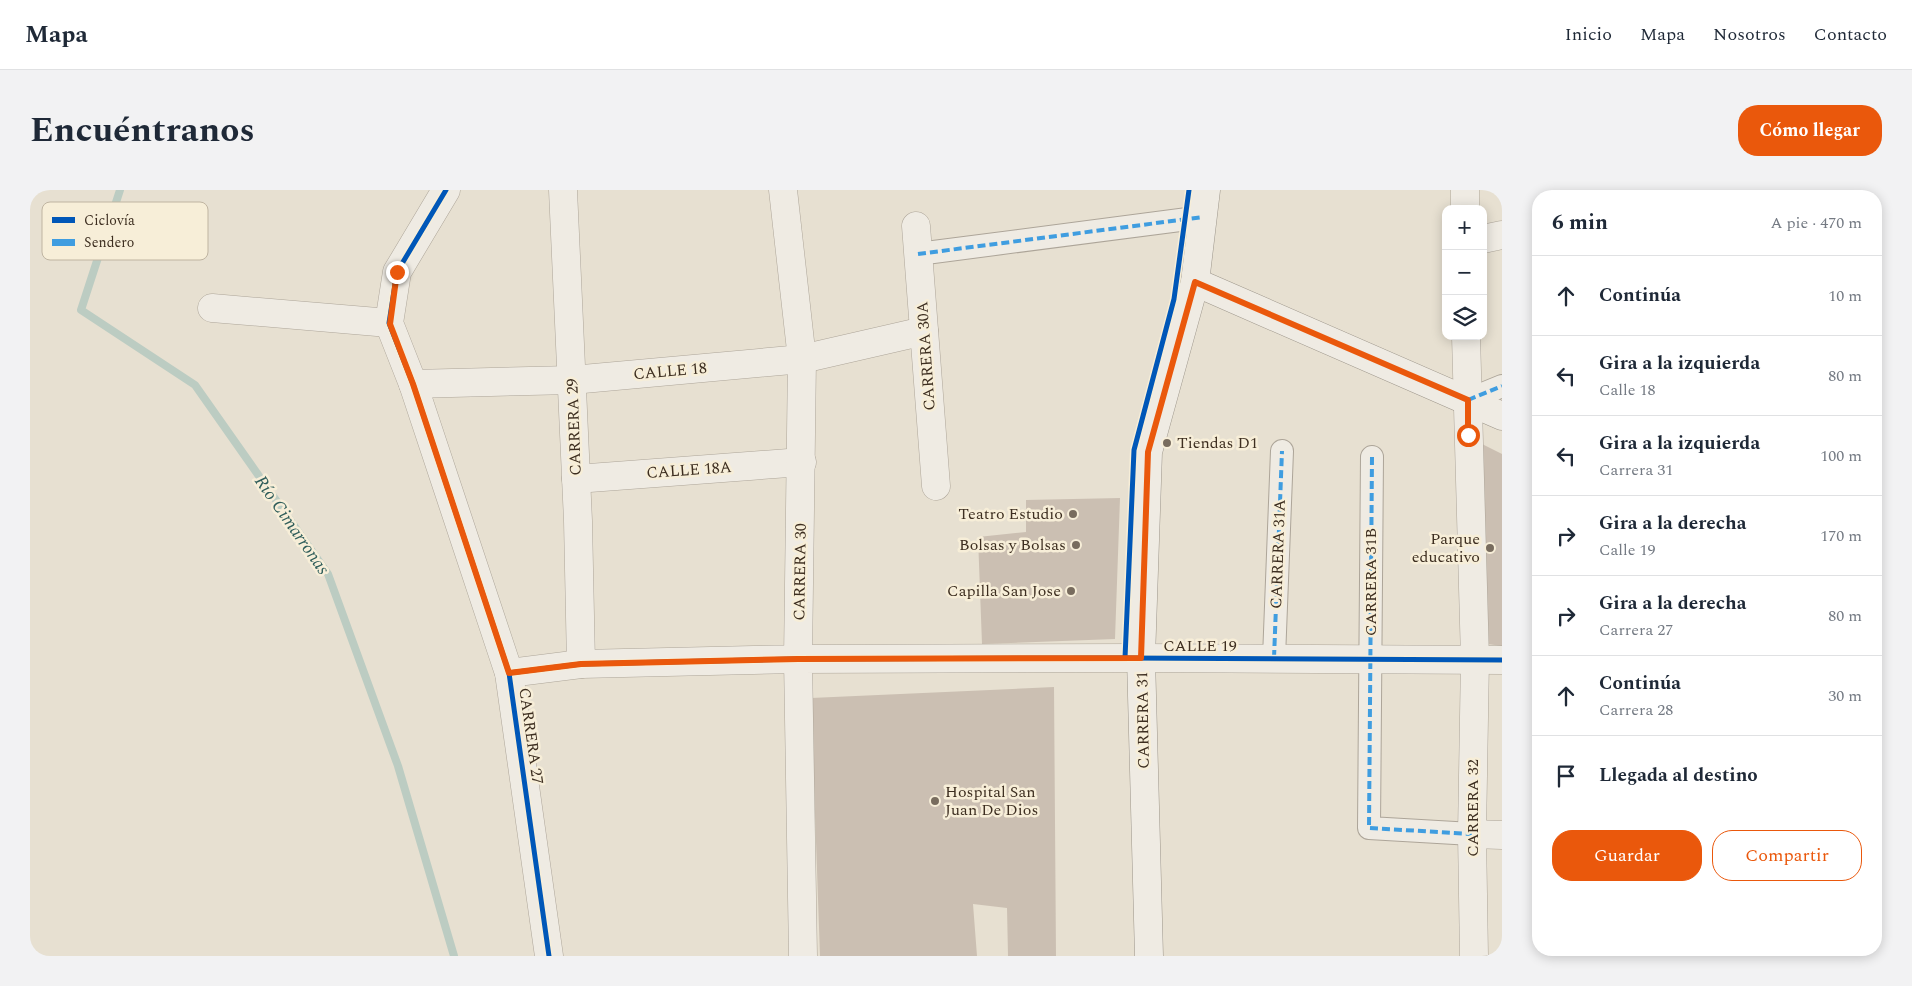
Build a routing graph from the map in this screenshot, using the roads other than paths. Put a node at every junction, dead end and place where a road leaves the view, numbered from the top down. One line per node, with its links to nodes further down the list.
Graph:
1 (446, 190): 14 (street)
2 (563, 190): 18 (street, CARRERA 29)
3 (783, 190): 17 (street, CARRERA 30)
4 (1206, 190): 7 (street, CARRERA 31)
5 (1466, 190): 6 (street)
6 (1465, 205)
7 (1203, 217): 11 (street); 12 (street, CARRERA 31)
8 (916, 226): 11 (street, CARRERA 30A)
9 (1502, 235): 10 (street)
10 (1487, 238)
11 (918, 254): 15 (street, CARRERA 30A)
12 (1195, 282): 21 (street); 28 (street, CARRERA 31)
13 (212, 308): 14 (street)
14 (390, 324): 19 (street, CARRERA 27)
15 (924, 331): 17 (street, CALLE 18); 27 (street, CARRERA 30A)
16 (1466, 340): 21 (street, CARRERA 32)
17 (802, 359): 18 (street, CALLE 18); 25 (street, CARRERA 30)
18 (572, 380): 19 (street, CALLE 18); 26 (street, CARRERA 29)
19 (413, 384): 35 (street, CARRERA 27)
20 (1502, 386): 21 (street)
21 (1468, 400): 22 (street); 32 (street, CARRERA 32)
22 (1502, 416)
23 (1282, 451): 29 (street, CARRERA 31A)
24 (1372, 457): 30 (street, CARRERA 31B)
25 (802, 462): 26 (street, CALLE 18A); 31 (street, CARRERA 30)
26 (576, 478): 34 (street, CARRERA 29)
27 (936, 486)
28 (1141, 658): 29 (street, CALLE 19); 31 (street, CALLE 19); 40 (street, CARRERA 31)
29 (1274, 658): 30 (street, CALLE 19)
30 (1370, 658): 32 (street, CALLE 19); 36 (street, CARRERA 31B)
31 (798, 659): 34 (street, CALLE 19); 39 (street, CARRERA 30)
32 (1475, 659): 33 (street, CALLE 19); 36 (street, CARRERA 32)
33 (1502, 660)
34 (581, 664): 35 (street, CALLE 19)
35 (509, 673): 38 (street, CARRERA 27)
36 (1472, 834): 37 (street); 41 (street, CARRERA 32)
37 (1502, 835)
38 (549, 956)
39 (803, 956)
40 (1149, 956)
41 (1474, 956)

